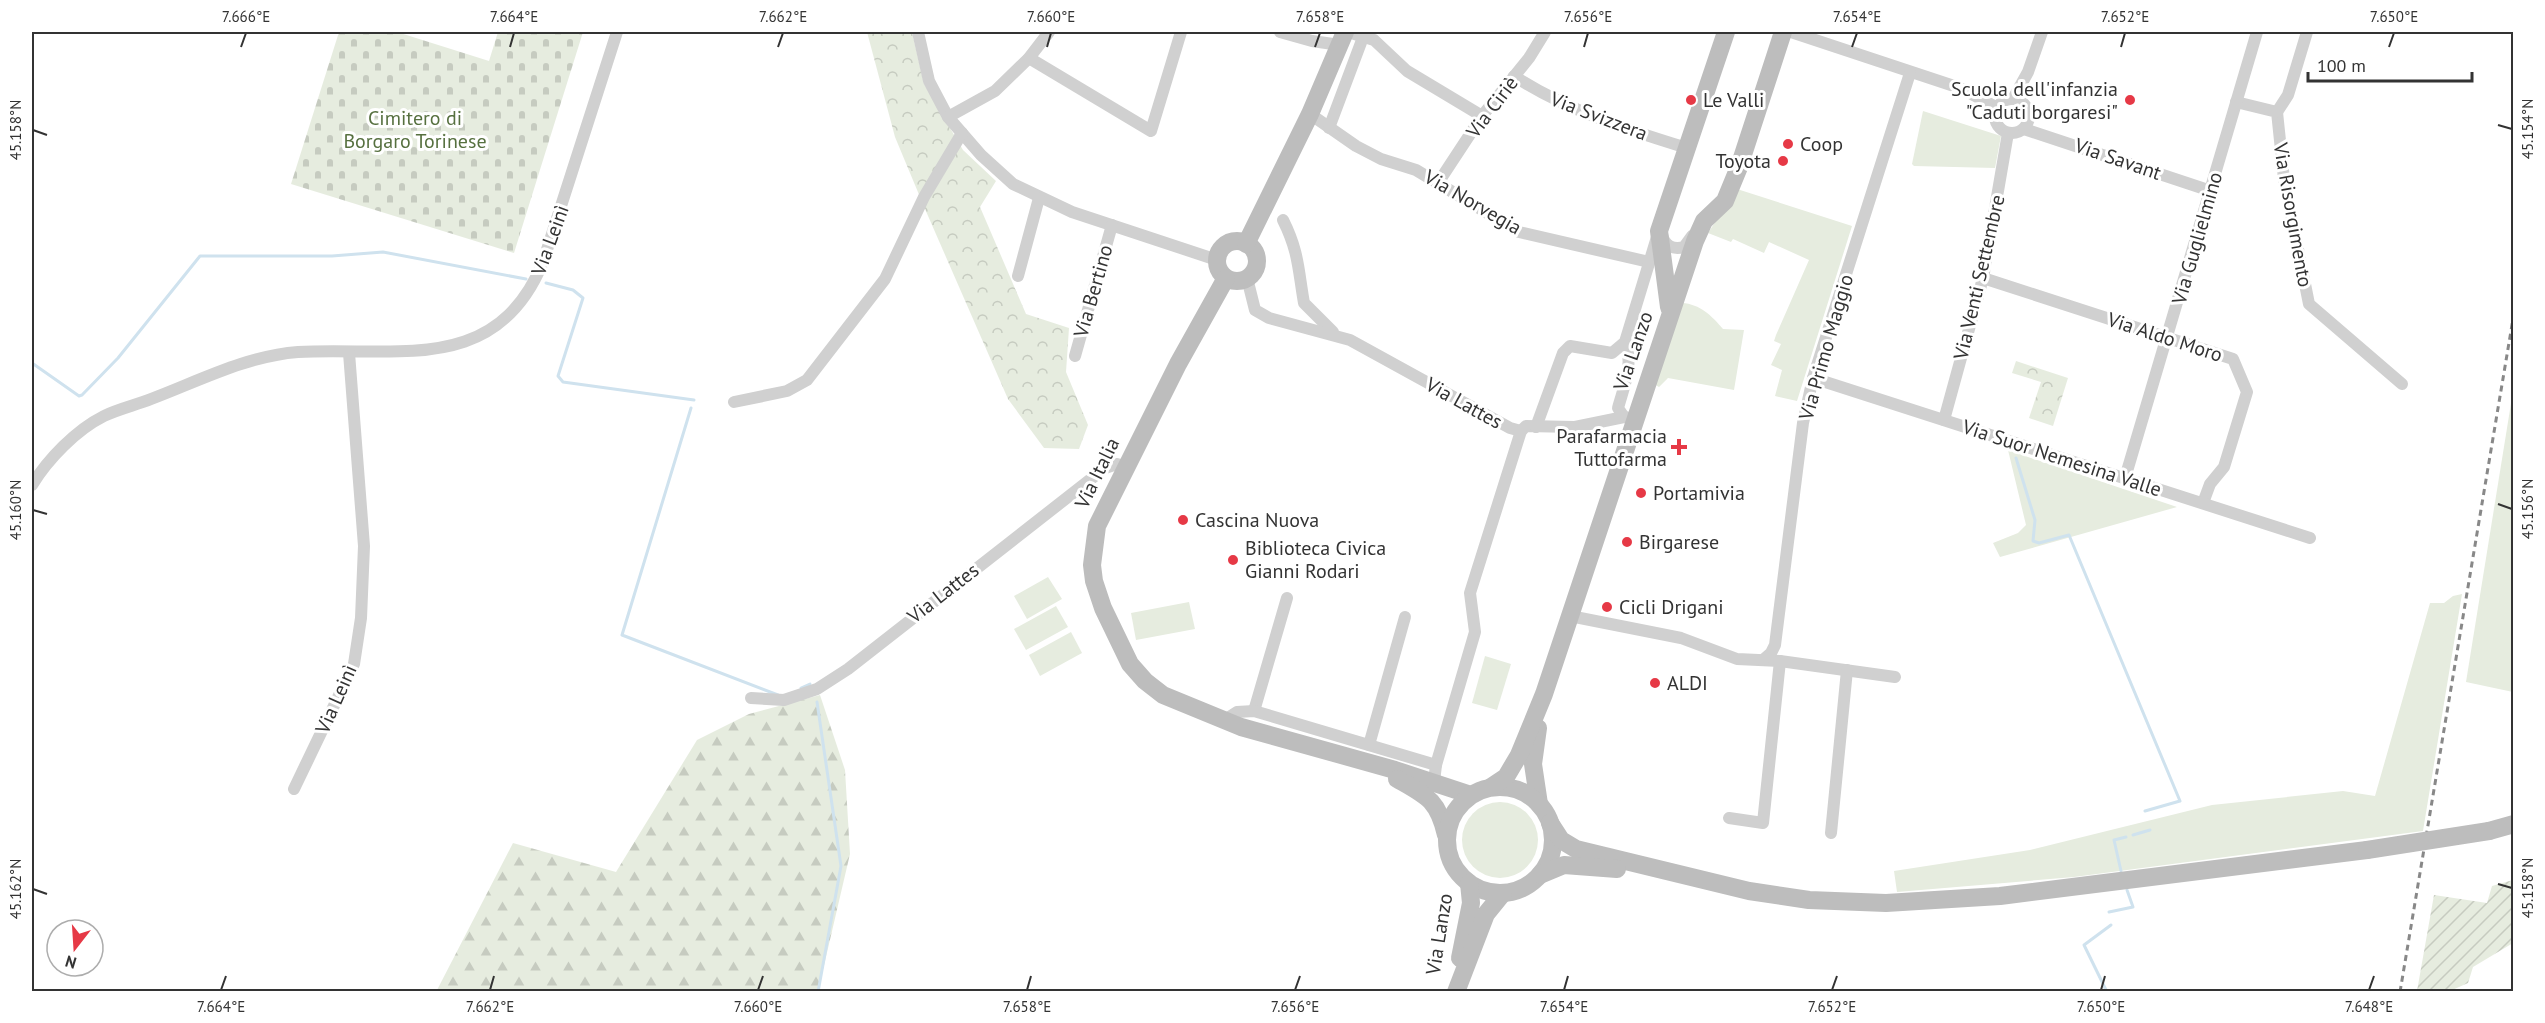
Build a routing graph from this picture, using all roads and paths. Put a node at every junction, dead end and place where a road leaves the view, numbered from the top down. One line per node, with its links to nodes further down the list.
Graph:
1 (617, 32): 48 (street, Via Leinì)
2 (918, 32): 24 (street, Via Bertino)
3 (1049, 32): 15 (street)
4 (1181, 32): 15 (street)
5 (1280, 32): 14 (street)
6 (1545, 32): 17 (street, Via Ciriè)
7 (1726, 32): 8 (street); 29 (street)
8 (1781, 32): 36 (street, Via Lanzo)
9 (1791, 32): 16 (street)
10 (2042, 32): 18 (street)
11 (2257, 32): 19 (street)
12 (2307, 32): 21 (street)
13 (1364, 34): 14 (street); 23 (street); 25 (street)
14 (1344, 36): 22 (street)
15 (1029, 58): 24 (street)
16 (1910, 73): 20 (street); 50 (street, Via Primo Maggio)
17 (1514, 76): 23 (street, Via Ciriè); 29 (street, Via Svizzera)
18 (2019, 101): 20 (street); 26 (street)
19 (2236, 102): 21 (street); 31 (street, Via Guglielmino)
20 (1998, 108): 28 (street)
21 (2277, 112): 51 (street, Via Risorgimento)
22 (1310, 114): 25 (street, Via Norvegia); 37 (street)
23 (1482, 116): 30 (street, Via Ciriè)
24 (948, 117): 27 (street, Via Bertino)
25 (1329, 128): 30 (street, Via Norvegia)
26 (2024, 129): 28 (street); 31 (street, Via Savant)
27 (962, 133): 32 (street, Via Bertino); 52 (street)
28 (2008, 133): 42 (street, Via Venti Settembre)
29 (1687, 148): 35 (street)
30 (1438, 183): 39 (street, Via Norvegia)
31 (2211, 191): 46 (street, Via Guglielmino)
32 (1039, 198): 34 (street, Via Bertino); 40 (street)
33 (1283, 220): 45 (street, Via Lattes)
34 (1112, 225): 38 (street, Via Bertino); 49 (street, Via Bertino)
35 (1659, 231): 36 (street); 39 (street); 44 (street)
36 (1694, 243): 44 (street, Via Lanzo)
37 (1246, 244): 38 (street); 43 (street)
38 (1217, 260): 41 (street)
39 (1649, 262): 47 (street)
40 (1018, 276)
41 (1226, 278): 43 (street); 57 (street, Via Italia)
42 (1983, 278): 46 (street, Via Aldo Moro); 54 (street, Via Venti Settembre)
43 (1247, 279): 45 (street, Via Lattes)
44 (1669, 315): 53 (street, Via Lanzo)
45 (1336, 335): 56 (street, Via Lattes)
46 (2167, 338): 58 (street, Via Guglielmino); 60 (street, Via Aldo Moro)
47 (1625, 342): 53 (street); 55 (street)
48 (350, 353): 59 (street, Via Leinì); 77 (street, Via Leinì)
49 (1075, 356)
50 (1813, 378): 54 (street, Via Suor Nemesina Valle); 65 (street, Via Primo Maggio)
51 (2402, 384)
52 (734, 402)
53 (1629, 418): 55 (street, Via Lattes); 63 (street, Via Lanzo)
54 (1944, 420): 58 (street, Via Suor Nemesina Valle)
55 (1536, 428): 56 (street, Via Lattes)
56 (1521, 431): 75 (street)
57 (1125, 466): 70 (street, Via Lattes); 72 (street, Via Italia)
58 (2125, 478): 60 (street, Via Suor Nemesina Valle)
59 (32, 485)
60 (2204, 503): 61 (street, Via Suor Nemesina Valle)
61 (2310, 537)
62 (1287, 598): 71 (street)
63 (1570, 616): 65 (street); 69 (street, Via Lanzo)
64 (1406, 617): 73 (street)
65 (1763, 660): 66 (street)
66 (1780, 662): 67 (street); 80 (street)
67 (1847, 670): 68 (street); 83 (street)
68 (1895, 676)
69 (1544, 693): 76 (street, Via Lanzo); 79 (street, Via Lanzo)
70 (751, 698)
71 (1254, 711): 72 (street); 73 (street, Via Italia)
72 (1223, 720): 74 (street, Via Italia)
73 (1369, 745): 75 (street, Via Italia)
74 (1370, 763): 75 (street, Via Italia); 84 (street, Via Italia)
75 (1435, 774): 78 (street, Via Italia)
76 (1491, 787): 78 (street); 79 (street)
77 (294, 789)
78 (1470, 795): 84 (street)
79 (1539, 804): 81 (street)
80 (1729, 818)
81 (1550, 823): 85 (street); 86 (street)
82 (2514, 824): 86 (street, bridge)
83 (1832, 833)
84 (1446, 835): 87 (street)
85 (1540, 875): 86 (street); 88 (street)
86 (1686, 878)
87 (1469, 883): 88 (street); 89 (street, Via Lanzo)
88 (1503, 893): 89 (street, Via Lanzo)
89 (1454, 992)

